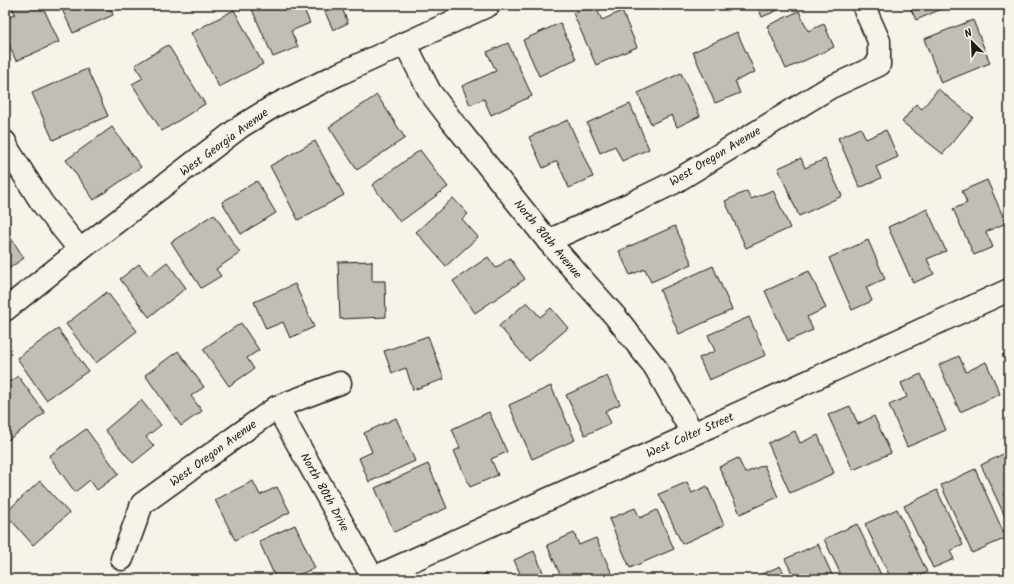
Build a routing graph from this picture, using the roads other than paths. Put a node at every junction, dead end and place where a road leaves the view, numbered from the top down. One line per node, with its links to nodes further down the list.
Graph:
1 (489, 5): 3 (street, West Georgia Avenue)
2 (863, 5): 5 (street, West Oregon Avenue)
3 (405, 43): 5 (street, North 80th Avenue); 6 (street, West Georgia Avenue)
4 (5, 142): 6 (street)
5 (548, 241): 11 (street, North 80th Avenue)
6 (80, 250): 8 (street, West Georgia Avenue)
7 (1009, 290): 11 (street, West Colter Street)
8 (5, 310)
9 (340, 383): 10 (street, West Oregon Avenue)
10 (277, 407): 12 (street, West Oregon Avenue); 13 (street, North 80th Drive)
11 (692, 434): 13 (street, West Colter Street)
12 (122, 559)
13 (372, 578)

